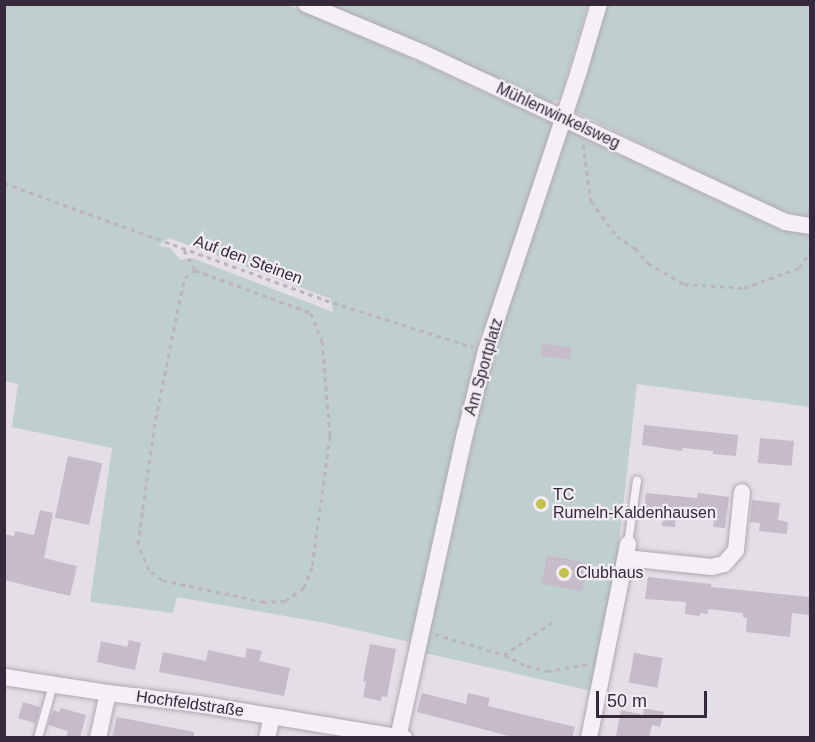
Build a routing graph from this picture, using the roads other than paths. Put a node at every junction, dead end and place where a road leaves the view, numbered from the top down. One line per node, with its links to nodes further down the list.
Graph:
1 (306, 4): 3 (street, Mühlenwinkelsweg)
2 (598, 4): 3 (street, Am Sportplatz)
3 (570, 122): 4 (street, Mühlenwinkelsweg); 12 (street, Am Sportplatz)
4 (810, 226)
5 (637, 481): 7 (lane)
6 (742, 492): 7 (street)
7 (627, 551): 16 (street)
8 (4, 677): 9 (street, Hochfeldstraße)
9 (53, 685): 10 (street, Hochfeldstraße); 13 (lane)
10 (108, 693): 11 (street, Hochfeldstraße); 14 (street)
11 (272, 717): 12 (street, Hochfeldstraße); 15 (street)
12 (400, 737)
13 (38, 738)
14 (98, 738)
15 (267, 738)
16 (589, 738)

